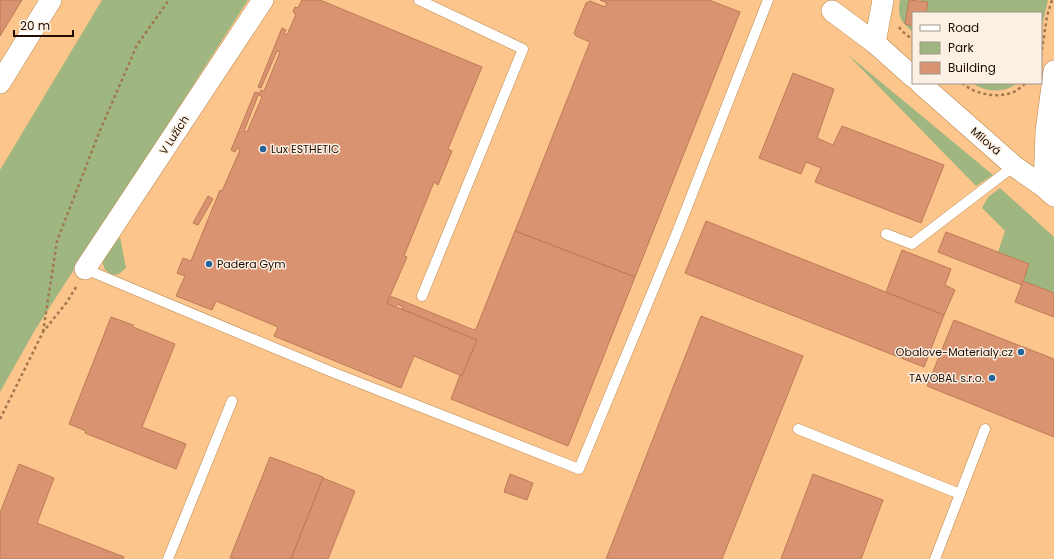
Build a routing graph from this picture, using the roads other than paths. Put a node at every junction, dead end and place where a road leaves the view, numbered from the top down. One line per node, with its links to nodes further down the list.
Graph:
1 (51, 0): 10 (street)
2 (263, 0): 15 (street, V Lužích)
3 (419, 0): 16 (lane)
4 (768, 0): 15 (lane)
5 (883, 0): 7 (street)
6 (832, 11): 7 (street)
7 (875, 44): 9 (street)
8 (1054, 71): 13 (street)
9 (912, 76)
10 (0, 83)
11 (921, 84): 12 (street, Mílová)
12 (1014, 166): 13 (street, Mílová); 14 (lane)
13 (1049, 192)
14 (886, 234)
15 (85, 269)
16 (422, 296)
17 (232, 401): 21 (lane)
18 (798, 429): 20 (lane)
19 (985, 429): 20 (lane)
20 (960, 494): 22 (lane)
21 (168, 559)
22 (935, 559)

